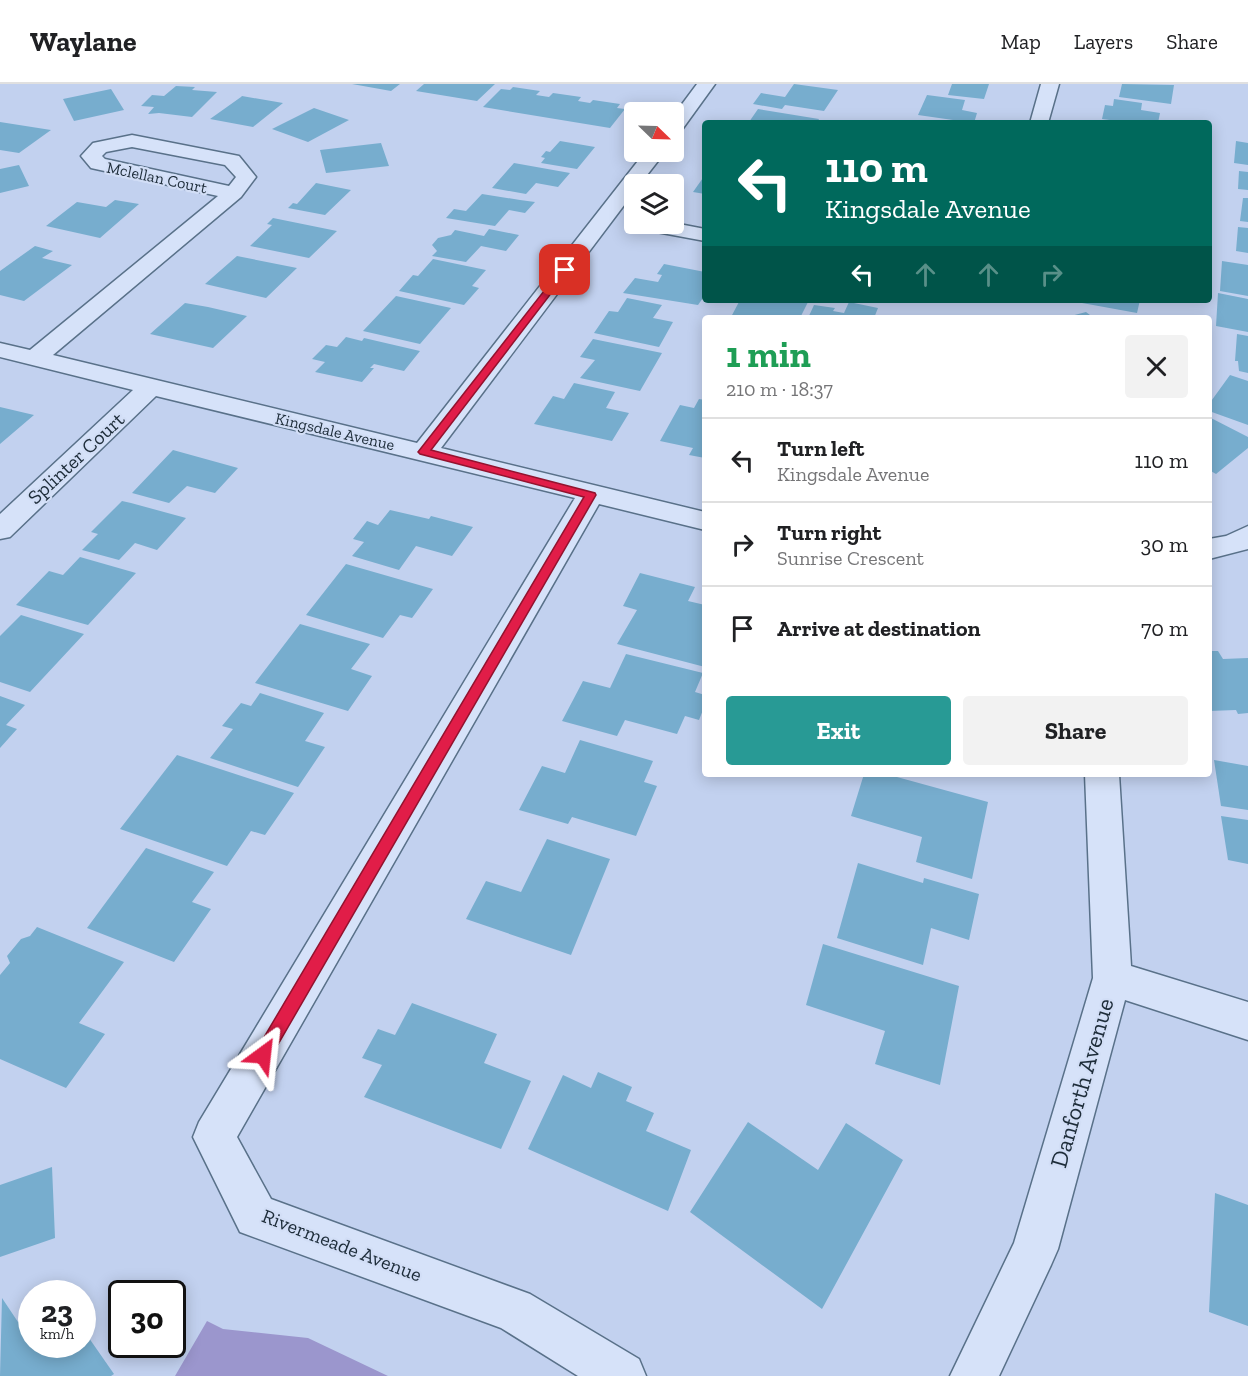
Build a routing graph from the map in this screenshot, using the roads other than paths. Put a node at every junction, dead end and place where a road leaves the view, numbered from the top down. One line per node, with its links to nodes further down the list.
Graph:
1 (685, 84): 3 (street)
2 (1050, 84): 5 (street)
3 (705, 86): 4 (street)
4 (684, 114)
5 (1040, 120)
6 (647, 162): 8 (street)
7 (234, 193): 7 (street, Mclellan Court); 13 (street, Mclellan Court)
8 (606, 217): 9 (street); 15 (street)
9 (624, 220)
10 (684, 231): 11 (street)
11 (702, 234)
12 (0, 350): 13 (street, Kingsdale Avenue)
13 (35, 358): 14 (street, Kingsdale Avenue)
14 (151, 387): 15 (street, Kingsdale Avenue); 18 (street, Splinter Court)
15 (424, 452): 16 (street, Kingsdale Avenue)
16 (591, 495): 17 (street, Kingsdale Avenue); 24 (street, Rivermeade Avenue)
17 (702, 520)
18 (0, 530)
19 (1248, 536): 20 (street)
20 (1212, 548)
21 (1102, 777): 22 (street, Danforth Avenue)
22 (1112, 978): 23 (street); 25 (street, Danforth Avenue)
23 (1248, 1021)
24 (622, 1376)
25 (974, 1376)

